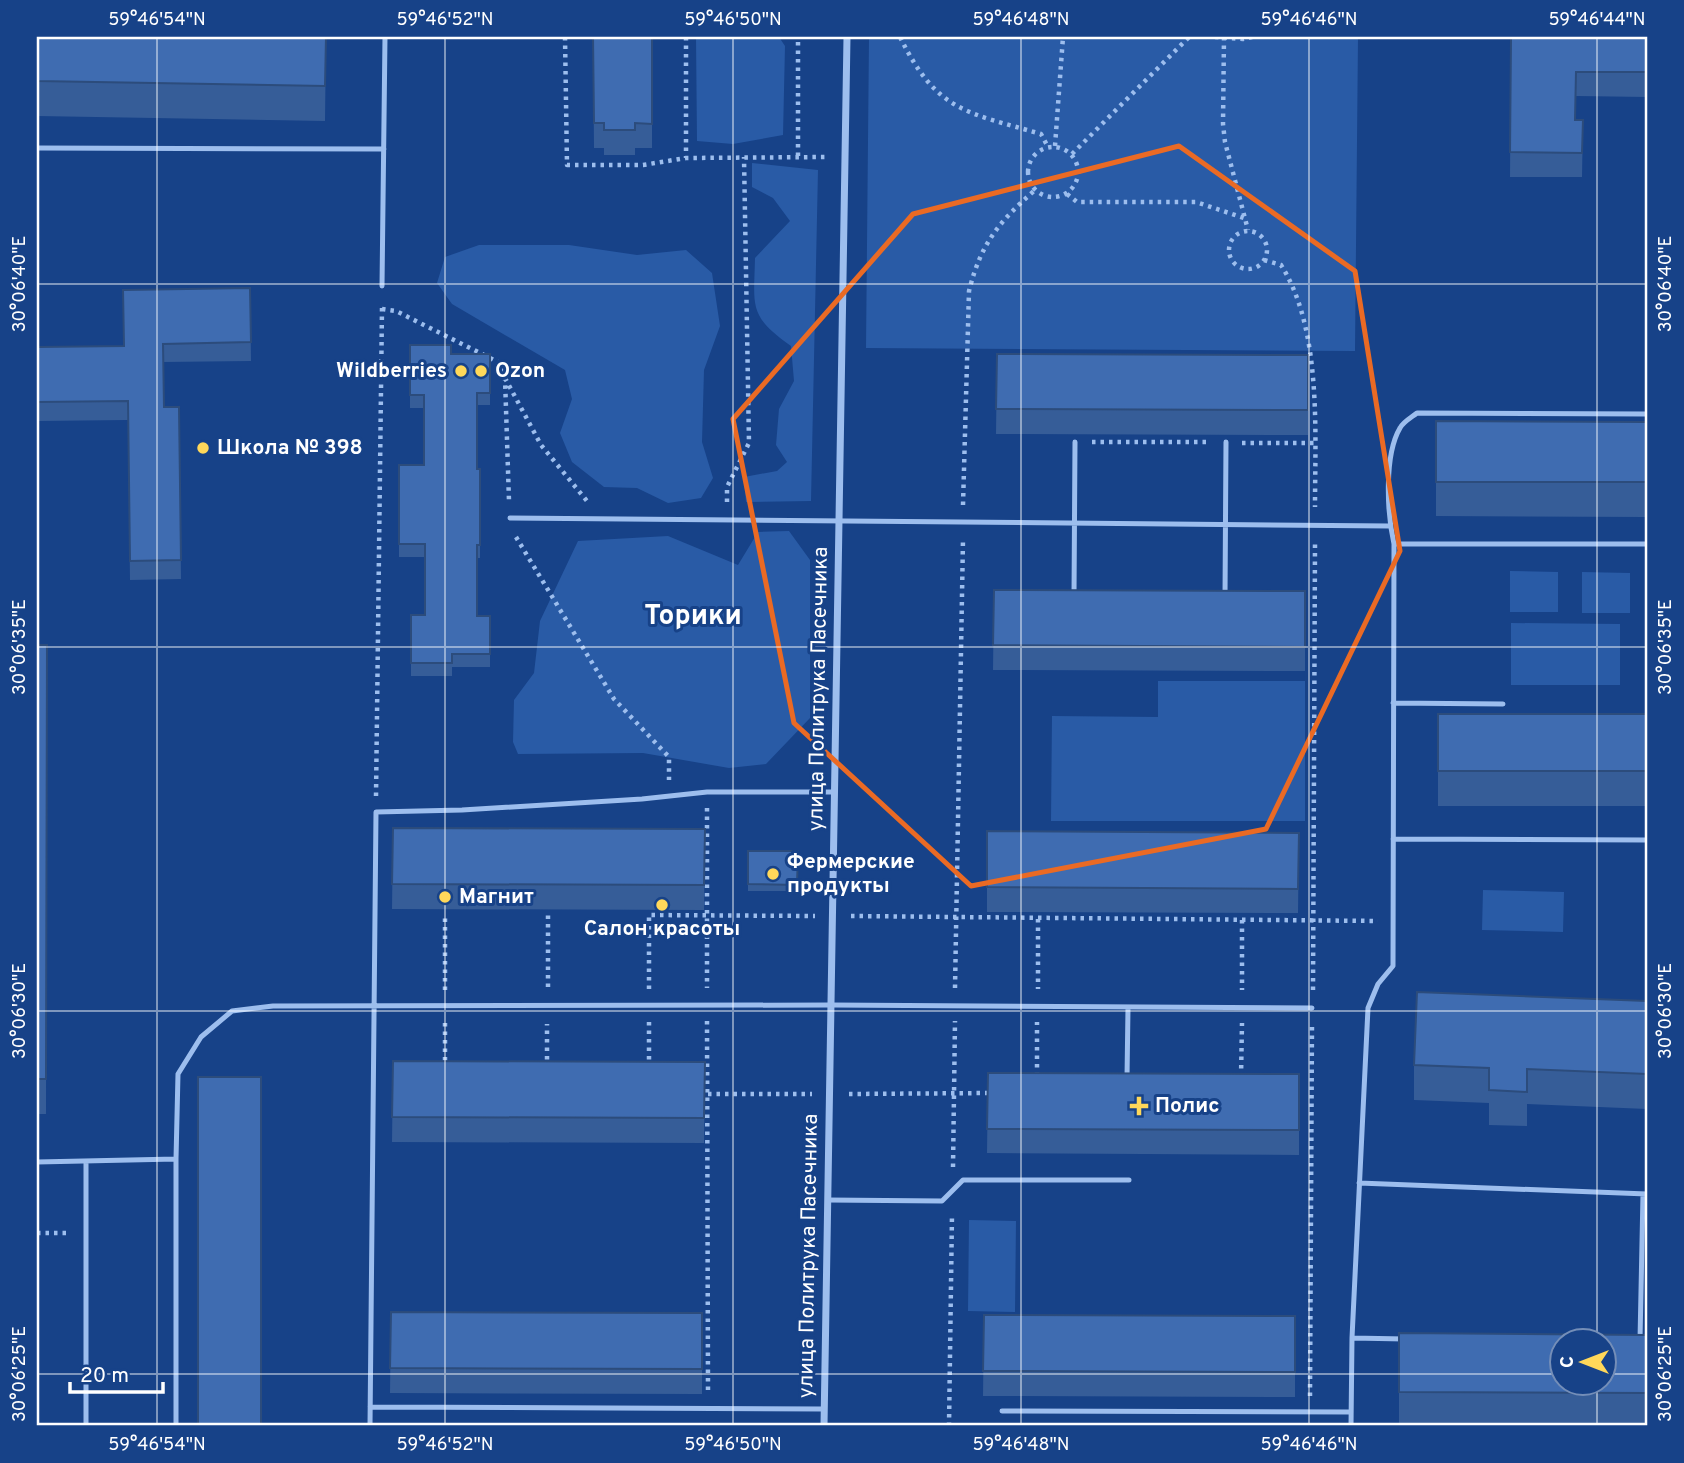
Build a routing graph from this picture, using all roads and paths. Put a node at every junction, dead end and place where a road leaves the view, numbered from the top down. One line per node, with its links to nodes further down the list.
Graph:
1 (385, 37): 15 (lane)
2 (565, 37): 20 (path)
3 (686, 37): 20 (path)
4 (798, 37): 17 (path)
5 (847, 37): 19 (street, улица Политрука Пасечника)
6 (900, 37): 13 (path)
7 (1063, 37): 12 (path)
8 (1189, 37): 16 (path)
9 (1214, 37): 10 (path)
10 (1224, 37): 11 (path); 23 (path)
11 (1253, 37)
12 (1055, 146): 13 (path); 16 (path)
13 (1048, 147): 21 (path)
14 (37, 148): 15 (lane)
15 (384, 149): 26 (lane)
16 (1072, 154): 22 (path)
17 (798, 156): 18 (path); 19 (path)
18 (744, 157): 20 (path); 34 (path)
19 (845, 157): 35 (street, улица Политрука Пасечника)
20 (686, 158)
21 (1035, 190): 22 (path); 36 (path)
22 (1067, 194): 23 (path)
23 (1245, 219): 24 (path)
24 (1248, 230): 25 (path); 25 (path)
25 (1264, 260): 31 (path)
26 (383, 286): 49 (path)
27 (505, 378): 33 (path)
28 (1647, 414): 40 (lane)
29 (1075, 442): 30 (path); 37 (lane)
30 (1226, 442): 31 (path); 38 (lane)
31 (1315, 443): 39 (path)
32 (510, 518): 33 (lane)
33 (602, 519): 34 (lane)
34 (726, 520): 35 (lane)
35 (839, 521): 36 (lane); 48 (street, улица Политрука Пасечника)
36 (963, 522): 37 (lane); 55 (path)
37 (1074, 523): 38 (lane); 43 (lane)
38 (1226, 525): 39 (lane); 44 (lane)
39 (1315, 525): 40 (lane); 56 (path)
40 (1390, 526): 41 (lane)
41 (1394, 544): 42 (lane); 45 (lane)
42 (1647, 544)
43 (1074, 609)
44 (1225, 610)
45 (1393, 704): 46 (lane); 50 (lane)
46 (1503, 704)
47 (707, 792): 48 (lane); 49 (lane); 52 (path)
48 (834, 792): 59 (street, улица Политрука Пасечника)
49 (376, 812): 61 (lane)
50 (1393, 839): 51 (lane); 57 (lane)
51 (1647, 840)
52 (707, 915): 53 (path); 58 (path); 60 (path)
53 (816, 916)
54 (847, 916): 55 (path)
55 (957, 916): 56 (path); 62 (path)
56 (1313, 921): 57 (path); 64 (path)
57 (1393, 921): 75 (lane)
58 (707, 1005): 59 (lane); 60 (lane); 69 (path)
59 (832, 1005): 62 (lane); 70 (street, улица Политрука Пасечника)
60 (649, 1006): 61 (lane); 65 (path)
61 (373, 1007): 71 (lane); 84 (lane)
62 (955, 1007): 63 (lane); 67 (path)
63 (1128, 1007): 64 (lane); 66 (lane)
64 (1312, 1008): 88 (path)
65 (649, 1070)
66 (1127, 1081)
67 (954, 1093): 68 (path); 70 (path); 76 (path)
68 (995, 1093)
69 (708, 1094): 70 (path); 85 (path)
70 (830, 1094): 78 (street, улица Политрука Пасечника)
71 (176, 1160): 73 (lane); 91 (lane)
72 (37, 1161): 73 (lane)
73 (86, 1162): 80 (lane)
74 (1129, 1180): 76 (lane)
75 (1359, 1183): 77 (lane); 81 (lane)
76 (953, 1190): 78 (lane); 94 (path)
77 (1645, 1194): 83 (lane)
78 (828, 1200): 86 (street, улица Политрука Пасечника)
79 (37, 1233): 80 (path)
80 (86, 1233): 90 (lane)
81 (1352, 1338): 82 (lane); 89 (lane)
82 (1408, 1339)
83 (1628, 1342)
84 (370, 1407): 85 (lane); 92 (lane)
85 (708, 1408): 86 (lane)
86 (824, 1409): 93 (street, улица Политрука Пасечника)
87 (1002, 1410): 88 (lane)
88 (1310, 1412): 89 (lane)
89 (1351, 1412): 95 (lane)
90 (86, 1426)
91 (176, 1426)
92 (370, 1426)
93 (824, 1426)
94 (949, 1426)
95 (1351, 1426)

